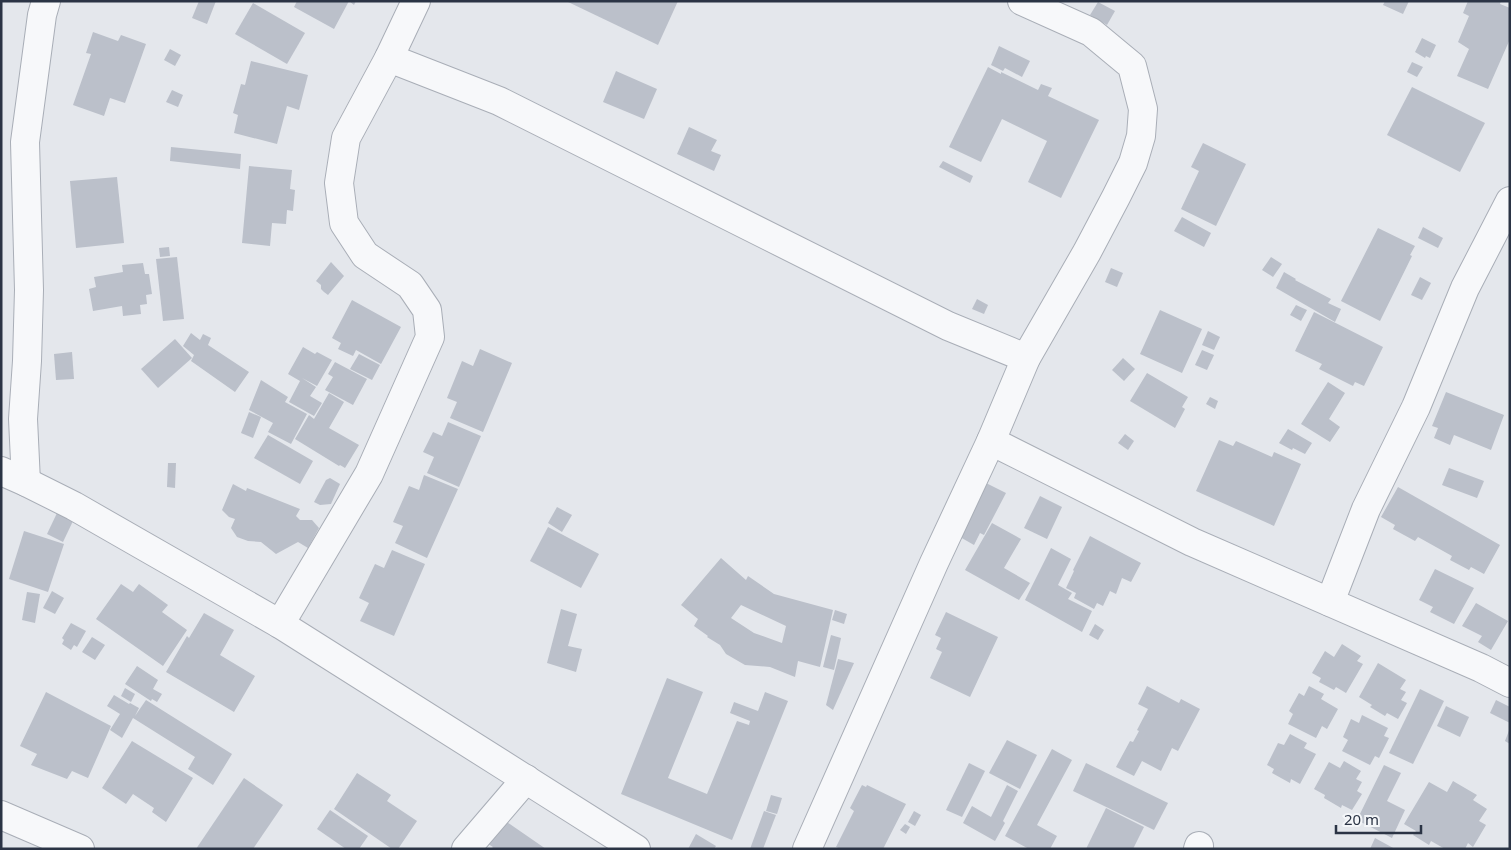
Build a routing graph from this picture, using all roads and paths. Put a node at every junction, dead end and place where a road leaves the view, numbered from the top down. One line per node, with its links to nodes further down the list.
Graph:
1 (46, 1): 9 (street)
2 (416, 1): 4 (street)
3 (1022, 1): 6 (street)
4 (389, 58): 6 (street); 11 (street)
5 (1510, 201): 10 (street)
6 (1026, 358): 7 (street)
7 (991, 441): 10 (street); 18 (street)
8 (1, 471): 9 (street)
9 (26, 482): 11 (street)
10 (1330, 602): 12 (street)
11 (280, 624): 13 (street)
12 (1510, 683)
13 (526, 779): 16 (street); 17 (street)
14 (1, 815): 15 (street)
15 (80, 849)
16 (466, 849)
17 (636, 849)
18 (807, 849)

